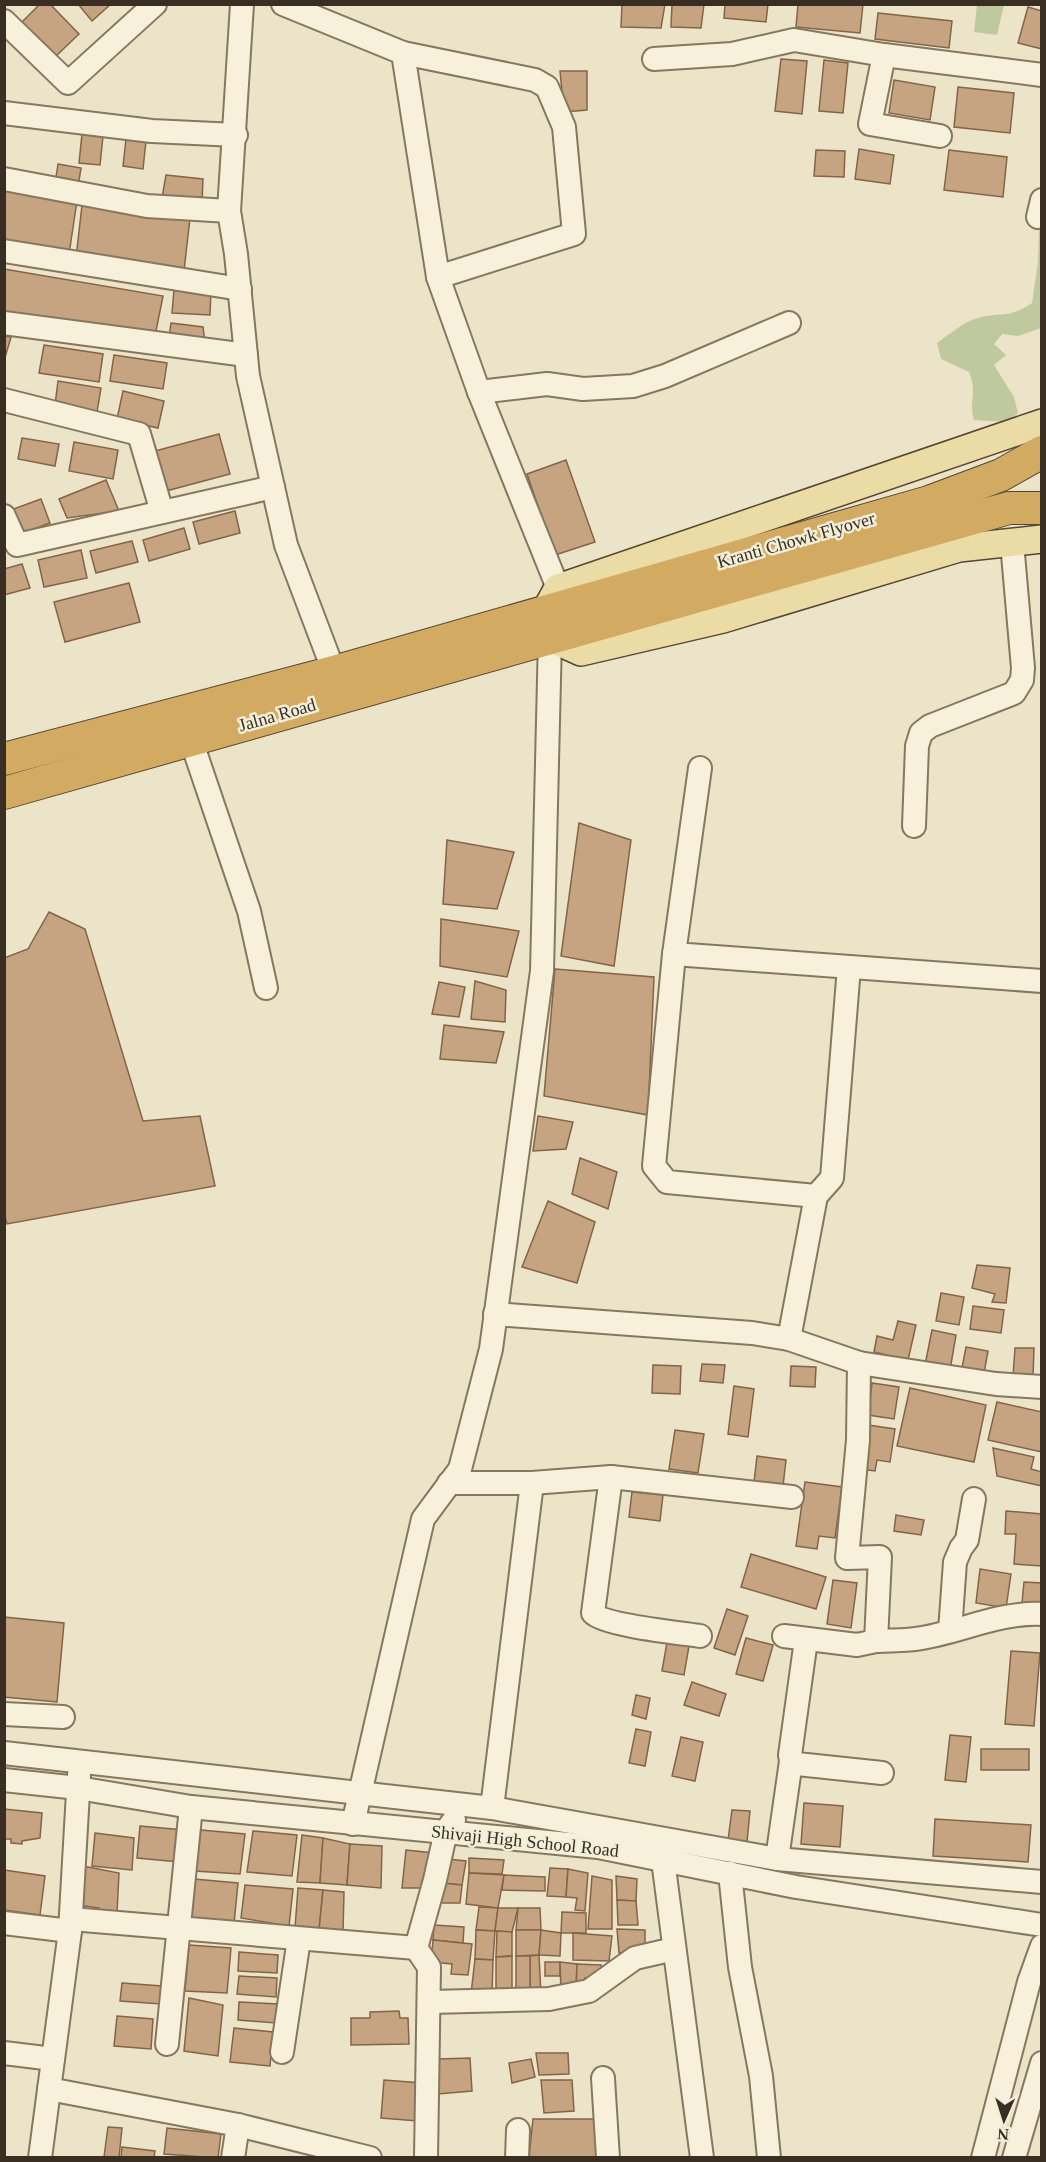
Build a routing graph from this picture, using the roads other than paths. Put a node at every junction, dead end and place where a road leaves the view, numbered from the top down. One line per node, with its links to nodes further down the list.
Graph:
1 (155, 4): 4 (street)
2 (242, 4): 10 (street)
3 (283, 4): 5 (street)
4 (4, 21)
5 (403, 53): 15 (street); 15 (street)
6 (884, 55): 7 (street); 8 (street); 11 (street)
7 (654, 59)
8 (1041, 75)
9 (4, 113): 10 (street)
10 (236, 135): 13 (street)
11 (940, 136)
12 (4, 179): 13 (street)
13 (229, 211): 16 (street)
14 (4, 251): 16 (street)
15 (438, 277): 20 (street)
16 (240, 289): 19 (street)
17 (4, 322): 19 (street)
18 (789, 323): 20 (street)
19 (246, 355): 24 (street)
20 (479, 392): 31 (street)
21 (4, 400): 26 (street)
22 (1041, 423): 31 (main road)
23 (1041, 452): 28 (highway, Kranti Chowk Flyover)
24 (273, 487): 26 (street); 32 (street)
25 (1041, 508): 28 (highway, Kranti Chowk Flyover)
26 (162, 512): 27 (street)
27 (4, 516)
28 (876, 532): 31 (highway, Kranti Chowk Flyover)
29 (1041, 539): 30 (main road)
30 (1012, 543): 31 (main road); 37 (street)
31 (551, 613): 32 (highway, Jalna Road); 33 (highway, Jalna Road); 43 (street)
32 (334, 672): 34 (highway, Jalna Road)
33 (191, 740): 36 (highway, Jalna Road); 41 (street)
34 (4, 759)
35 (700, 768): 38 (street)
36 (4, 793)
37 (914, 826)
38 (674, 954): 39 (street); 42 (street)
39 (849, 967): 40 (street); 42 (street)
40 (1041, 981)
41 (266, 988)
42 (816, 1196): 44 (street)
43 (495, 1314): 44 (street); 48 (street)
44 (789, 1339): 45 (street)
45 (859, 1363): 46 (street); 57 (street)
46 (1041, 1387)
47 (611, 1477): 49 (street); 50 (street); 54 (street)
48 (449, 1483): 49 (street); 66 (street)
49 (532, 1484): 69 (street)
50 (792, 1497)
51 (974, 1499): 53 (street)
52 (1041, 1614): 53 (street)
53 (950, 1631): 57 (street)
54 (700, 1636)
55 (784, 1636): 56 (street)
56 (806, 1640): 57 (street); 62 (street)
57 (876, 1641)
58 (4, 1714): 59 (street)
59 (63, 1717)
60 (4, 1753): 61 (street, Shivaji High School Road)
61 (81, 1761): 65 (street); 66 (street, Shivaji High School Road)
62 (791, 1761): 63 (street); 72 (street)
63 (882, 1773)
64 (4, 1780): 65 (street, Shivaji High School Road)
65 (78, 1788): 68 (street, Shivaji High School Road); 78 (street)
66 (359, 1793): 67 (street, Shivaji High School Road); 70 (street)
67 (465, 1805): 69 (street, Shivaji High School Road); 71 (street)
68 (190, 1807): 70 (street, Shivaji High School Road); 79 (street)
69 (492, 1808): 72 (street, Shivaji High School Road)
70 (353, 1824): 71 (street, Shivaji High School Road)
71 (446, 1831): 73 (street, Shivaji High School Road); 81 (street)
72 (777, 1859): 75 (street, Shivaji High School Road)
73 (663, 1860): 74 (street, Shivaji High School Road); 82 (street)
74 (730, 1873): 77 (street, Shivaji High School Road); 102 (street)
75 (1041, 1882)
76 (4, 1923): 78 (street)
77 (1041, 1924)
78 (70, 1925): 79 (street); 89 (street)
79 (177, 1929): 80 (street); 86 (street)
80 (299, 1940): 81 (street); 87 (street)
81 (416, 1948): 85 (street)
82 (674, 1949): 85 (street); 101 (street)
83 (1041, 1951): 84 (street)
84 (1035, 1984): 103 (street)
85 (430, 2002): 98 (street)
86 (167, 2044)
87 (282, 2052)
88 (4, 2053): 89 (street)
89 (53, 2059): 92 (street)
90 (1041, 2063): 104 (street)
91 (603, 2078): 100 (street)
92 (49, 2089): 93 (street); 95 (street)
93 (238, 2126): 96 (street); 97 (street)
94 (518, 2130): 99 (street)
95 (40, 2157)
96 (233, 2157)
97 (370, 2157)
98 (426, 2157)
99 (517, 2157)
100 (608, 2157)
101 (702, 2157)
102 (769, 2157)
103 (983, 2157)
104 (1014, 2157)

